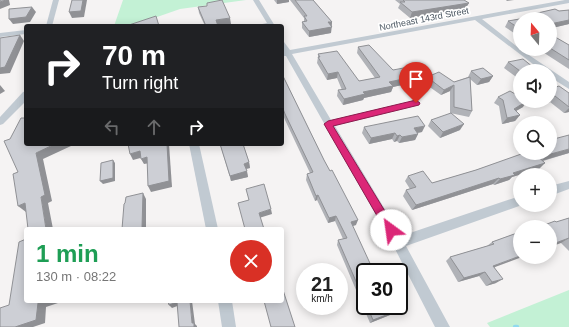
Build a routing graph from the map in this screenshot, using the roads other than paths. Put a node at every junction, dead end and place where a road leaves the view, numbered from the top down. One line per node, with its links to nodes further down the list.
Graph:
1 (56, 0): 5 (street)
2 (256, 0): 6 (street)
3 (567, 3): 4 (street, Northeast 143rd Street)
4 (476, 18): 9 (street, Northeast 143rd Street); 10 (street)
5 (50, 24)
6 (270, 24)
7 (24, 32): 8 (street)
8 (0, 36)
9 (285, 54): 16 (street)
10 (537, 64)
11 (557, 78): 12 (street)
12 (569, 86)
13 (24, 97): 15 (street)
14 (416, 103): 16 (street)
15 (0, 122)
16 (328, 124): 22 (street)
17 (194, 146): 21 (street)
18 (569, 185): 19 (street)
19 (557, 189)
20 (513, 203): 22 (street)
21 (212, 227)
22 (398, 243): 25 (street)
23 (224, 303): 24 (street)
24 (229, 327)
25 (443, 327)

